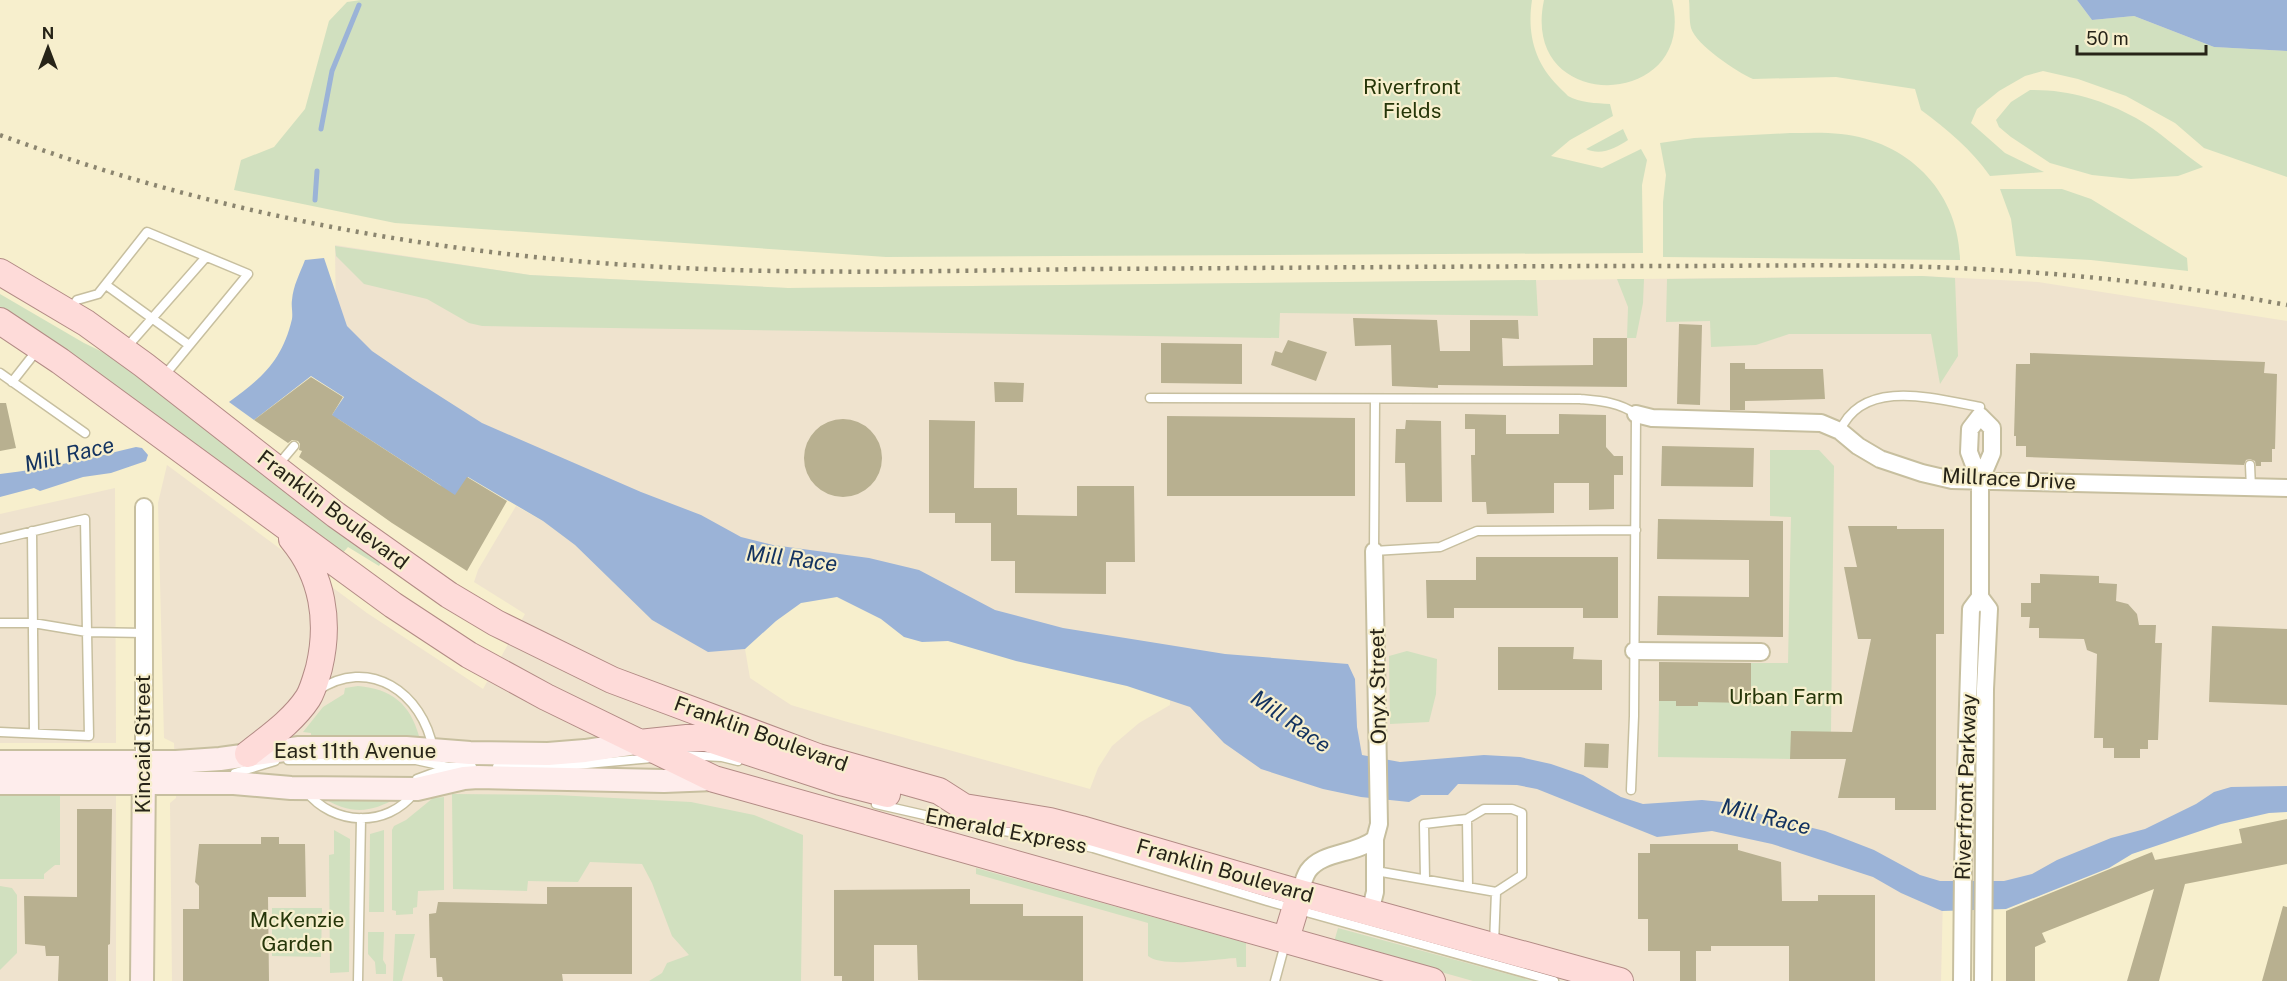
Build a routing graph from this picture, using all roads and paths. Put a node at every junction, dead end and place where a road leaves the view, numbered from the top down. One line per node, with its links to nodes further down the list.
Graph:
1 (206, 257): 3 (lane); 5 (lane); 7 (lane)
2 (0, 272): 4 (main road, Franklin Boulevard)
3 (106, 285): 4 (lane); 5 (lane)
4 (68, 312): 9 (main road, Franklin Boulevard)
5 (153, 318): 7 (lane); 9 (lane)
6 (0, 321): 8 (main road, Franklin Boulevard)
7 (189, 345): 11 (lane)
8 (40, 347): 12 (lane); 26 (main road, Franklin Boulevard)
9 (124, 350): 11 (main road, Franklin Boulevard)
10 (0, 373): 12 (lane)
11 (161, 378): 21 (main road, Franklin Boulevard)
12 (12, 382): 18 (lane)
13 (1150, 398): 14 (lane)
14 (1375, 400): 16 (lane); 30 (lane, Onyx Street)
15 (1980, 412): 17 (lane); 22 (street, Riverfront Parkway)
16 (1636, 414): 17 (street, Millrace Drive); 27 (lane)
17 (1840, 431): 22 (street, Millrace Drive)
18 (85, 433)
19 (294, 446): 21 (lane)
20 (2250, 465): 23 (lane)
21 (276, 467): 59 (main road, Franklin Boulevard)
22 (1980, 481): 23 (street, Millrace Drive); 31 (street, Riverfront Parkway)
23 (2251, 488): 24 (street, Millrace Drive)
24 (2287, 489)
25 (144, 507): 35 (street, Kincaid Street)
26 (277, 520): 38 (main road); 41 (main road, Franklin Boulevard)
27 (1636, 530): 30 (lane); 36 (lane)
28 (32, 531): 29 (lane); 33 (lane); 34 (lane)
29 (0, 539)
30 (1374, 551): 62 (street, Onyx Street)
31 (1980, 597): 77 (street, Riverfront Parkway); 78 (street, Riverfront Parkway)
32 (0, 623): 33 (lane)
33 (33, 623): 34 (lane); 40 (lane)
34 (87, 632): 35 (lane); 40 (lane)
35 (144, 633): 51 (street, Kincaid Street)
36 (1634, 651): 37 (street); 57 (lane)
37 (1761, 651)
38 (308, 699): 42 (lane); 46 (main road)
39 (0, 732): 40 (lane)
40 (34, 733)
41 (637, 743): 42 (main road, East 11th Avenue); 43 (main road, Franklin Boulevard); 59 (main road)
42 (433, 750): 46 (main road, East 11th Avenue)
43 (667, 756): 45 (lane); 49 (lane); 53 (main road, Franklin Boulevard)
44 (0, 762): 51 (main road, East 11th Avenue)
45 (743, 762)
46 (241, 764): 47 (lane); 47 (lane); 51 (main road, East 11th Avenue); 52 (lane)
47 (448, 767): 48 (lane)
48 (479, 767)
49 (490, 767)
50 (0, 771): 51 (lane)
51 (146, 772): 54 (main road, East 11th Avenue); 55 (main road, East 11th Avenue); 71 (main road, Kincaid Street)
52 (224, 772)
53 (714, 779): 56 (main road, East 11th Avenue); 69 (main road, Franklin Boulevard)
54 (0, 783)
55 (304, 788): 56 (main road, East 11th Avenue); 60 (lane, East 11th Avenue)
56 (417, 789): 60 (lane, East 11th Avenue)
57 (1631, 790)
58 (862, 800): 67 (lane, Emerald Express)
59 (964, 807): 67 (main road, Franklin Boulevard)
60 (361, 818): 72 (lane)
61 (1467, 819): 64 (lane); 65 (lane); 66 (lane)
62 (1377, 831): 63 (street, Onyx Street); 67 (street)
63 (1376, 871): 64 (lane); 68 (street, Onyx Street)
64 (1425, 879): 65 (lane)
65 (1468, 887): 66 (lane)
66 (1496, 892): 70 (lane)
67 (1297, 901): 68 (main road, Franklin Boulevard); 69 (main road); 75 (lane, Emerald Express)
68 (1370, 912): 70 (main road, Franklin Boulevard)
69 (1286, 939): 73 (lane); 74 (main road, Franklin Boulevard)
70 (1494, 946): 76 (main road, Franklin Boulevard)
71 (142, 981)
72 (358, 981)
73 (1275, 981)
74 (1432, 981)
75 (1554, 981)
76 (1620, 981)
77 (1962, 981)
78 (1983, 981)

